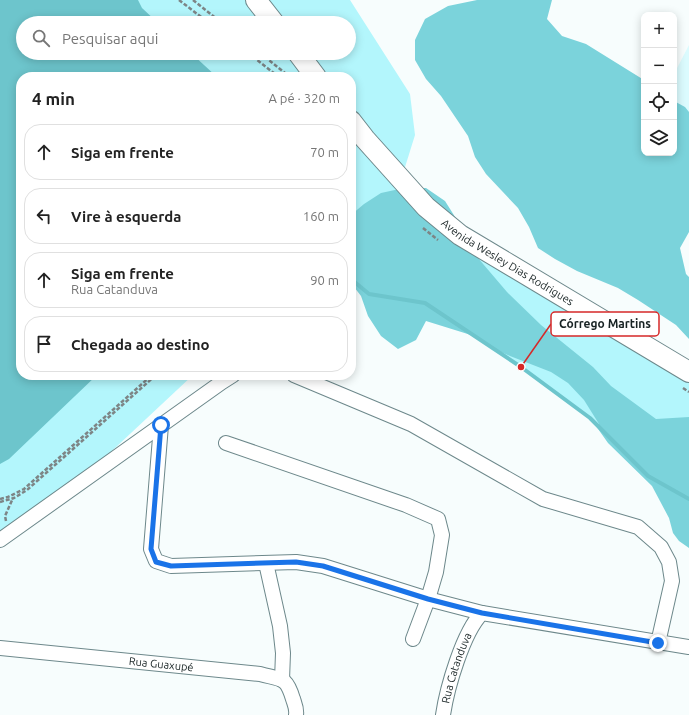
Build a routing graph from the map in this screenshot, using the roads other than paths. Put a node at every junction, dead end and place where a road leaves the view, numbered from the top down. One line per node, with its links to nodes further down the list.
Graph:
1 (256, 0): 2 (street)
2 (269, 16)
3 (303, 60): 4 (street)
4 (312, 72)
5 (356, 127): 6 (street, Avenida Wesley Dias Rodrigues)
6 (689, 372)
7 (225, 380): 9 (street)
8 (306, 380): 16 (street)
9 (161, 425): 11 (street); 12 (street)
10 (226, 443): 13 (street)
11 (0, 540)
12 (266, 563): 13 (street); 19 (street)
13 (428, 599): 14 (street); 15 (street)
14 (482, 613): 16 (street); 21 (street, Rua Catanduva)
15 (413, 639)
16 (658, 643): 17 (street)
17 (689, 647)
18 (0, 648): 19 (street, Rua Guaxupé)
19 (282, 680): 20 (street)
20 (296, 715)
21 (443, 715)

